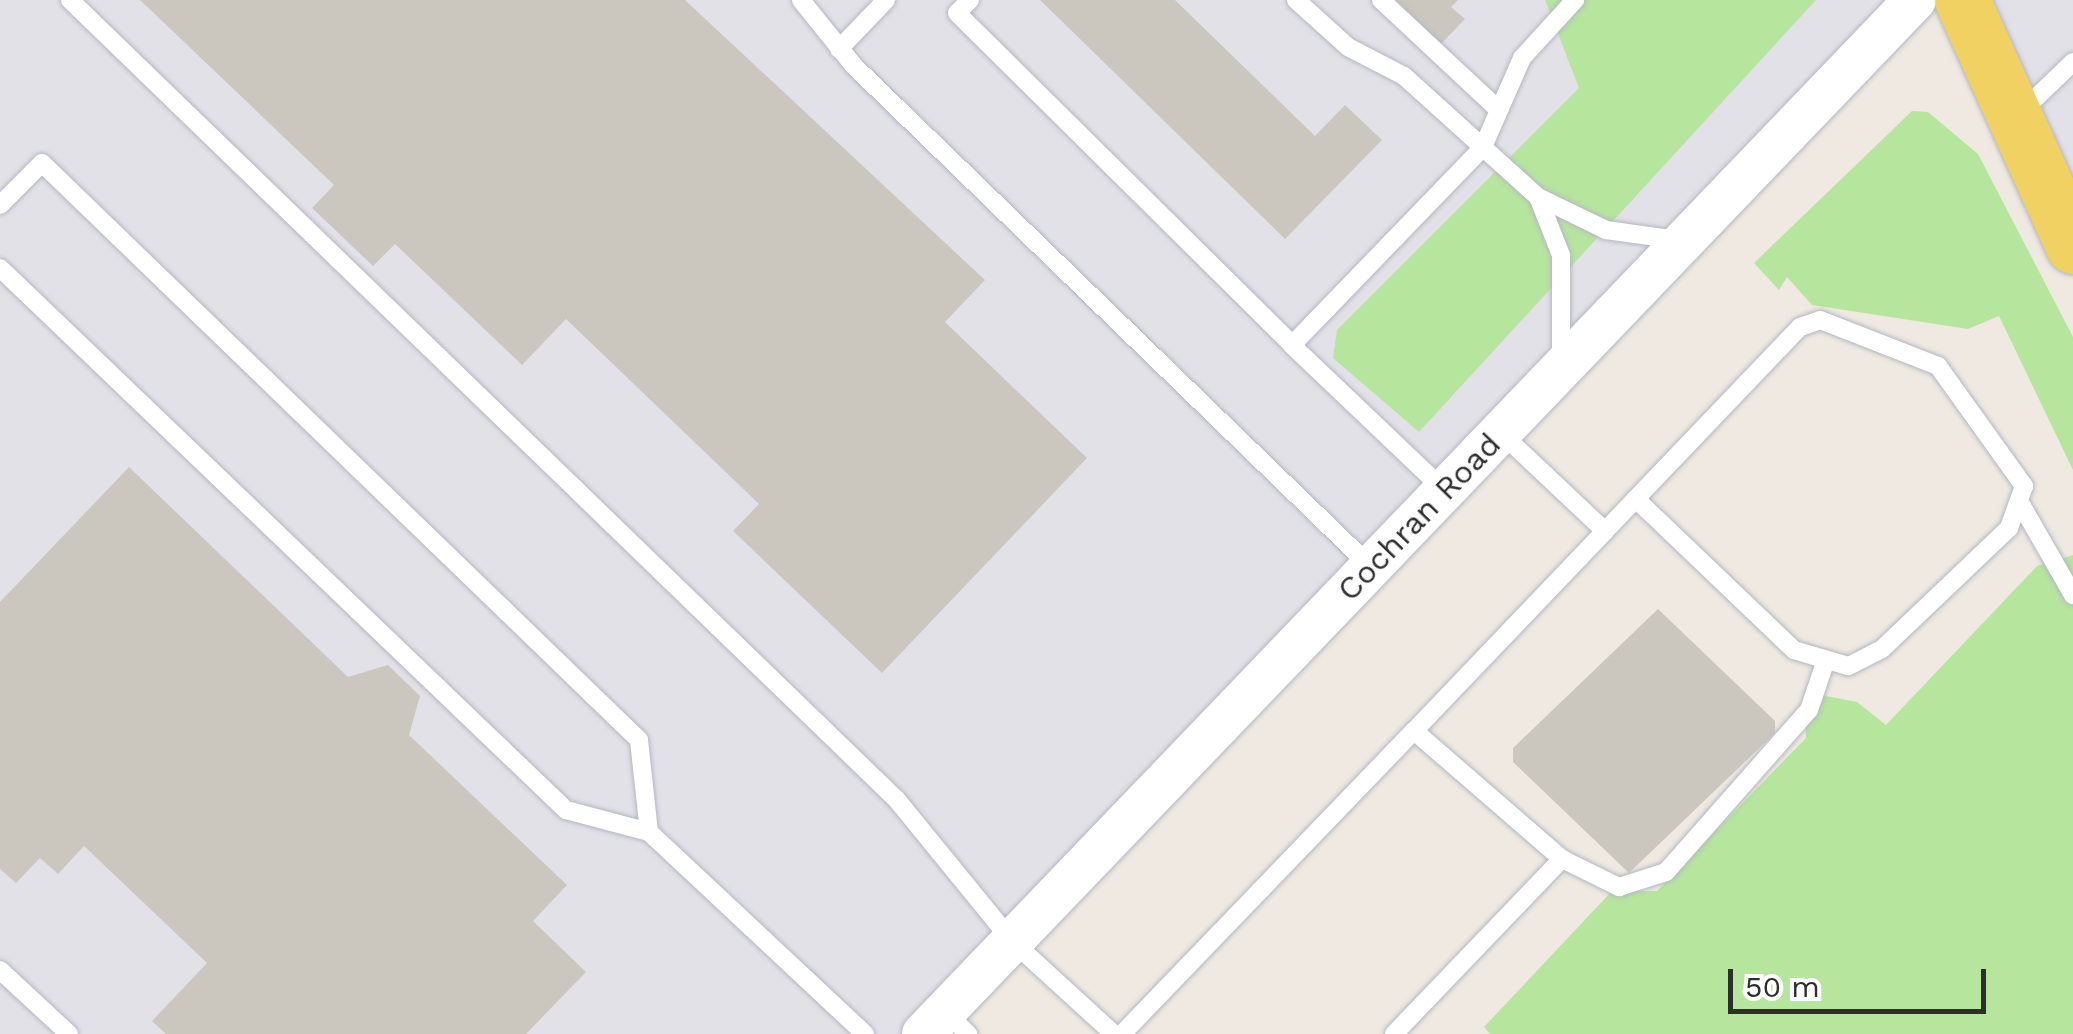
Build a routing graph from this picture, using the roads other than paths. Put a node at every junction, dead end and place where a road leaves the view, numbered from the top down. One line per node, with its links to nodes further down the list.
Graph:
1 (70, 0): 33 (lane)
2 (801, 0): 10 (lane)
3 (886, 0): 10 (lane)
4 (970, 0): 20 (lane)
5 (1296, 0): 14 (lane)
6 (1381, 0): 12 (lane)
7 (1575, 0): 12 (lane)
8 (1915, 0): 17 (street, Cochran Road)
9 (1962, 0): 13 (main road)
10 (839, 48): 27 (lane)
11 (2073, 62): 13 (lane)
12 (1499, 110): 14 (lane)
13 (2015, 117): 18 (main road)
14 (1483, 147): 15 (lane); 20 (lane)
15 (1538, 197): 17 (lane); 21 (lane)
16 (0, 206): 31 (lane)
17 (1684, 241): 21 (street, Cochran Road)
18 (2073, 246)
19 (0, 268): 31 (lane)
20 (1292, 345): 23 (lane)
21 (1560, 370): 22 (street, Cochran Road)
22 (1500, 432): 23 (street, Cochran Road); 26 (lane)
23 (1444, 490): 27 (street, Cochran Road)
24 (1636, 499): 25 (lane); 26 (lane); 29 (lane)
25 (2022, 506): 28 (lane); 29 (lane)
26 (1605, 531): 30 (lane)
27 (1371, 567): 33 (street, Cochran Road)
28 (2073, 595)
29 (1824, 666): 32 (lane)
30 (1414, 730): 32 (lane); 38 (lane)
31 (649, 832): 37 (lane)
32 (1562, 859): 39 (lane)
33 (1012, 941): 35 (street, Cochran Road); 38 (lane)
34 (0, 970): 36 (lane)
35 (945, 1026)
36 (68, 1034)
37 (865, 1034)
38 (1118, 1034)
39 (1394, 1034)

